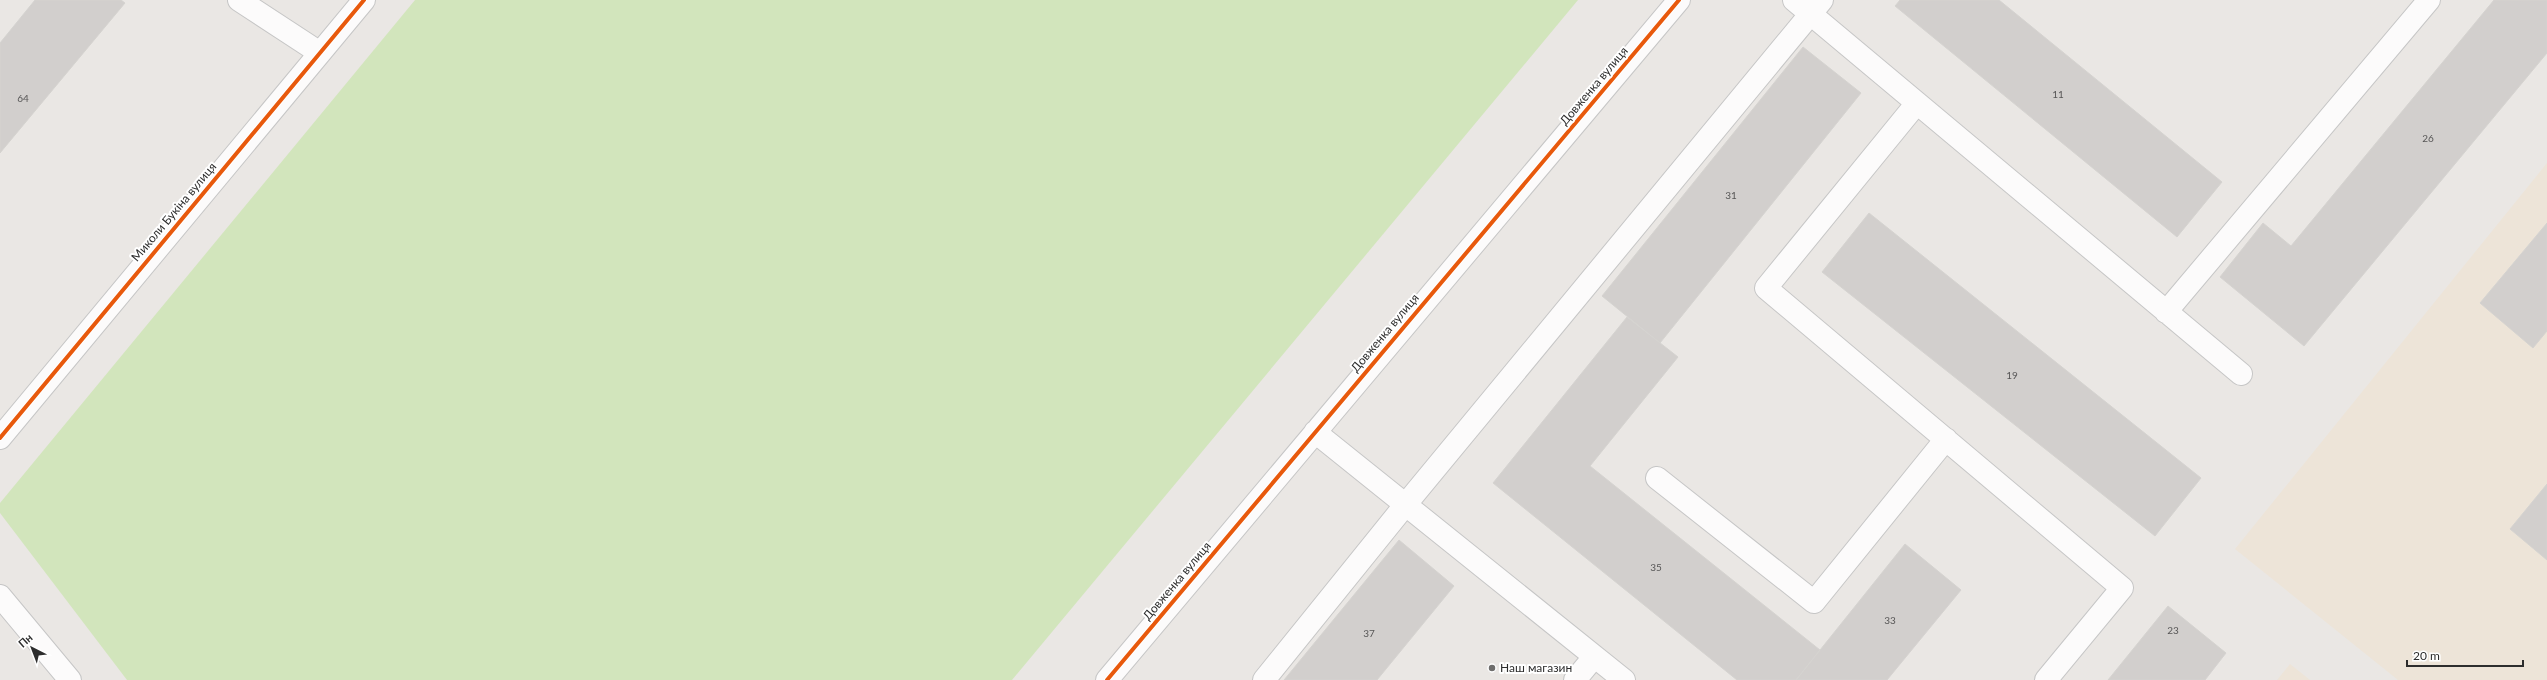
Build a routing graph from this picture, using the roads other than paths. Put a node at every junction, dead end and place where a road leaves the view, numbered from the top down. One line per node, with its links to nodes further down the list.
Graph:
1 (239, 0): 6 (street)
2 (364, 0): 6 (street, Миколи Букіна вулиця)
3 (1679, 0): 10 (street, Довженка вулиця)
4 (2429, 0): 8 (street)
5 (1809, 5): 7 (street); 14 (street)
6 (320, 53): 11 (street, Миколи Букіна вулиця)
7 (1917, 103): 8 (street); 12 (street)
8 (2166, 312): 9 (street)
9 (2241, 374)
10 (1315, 432): 14 (street); 18 (street, Довженка вулиця)
11 (0, 438)
12 (1946, 439): 13 (street); 22 (street)
13 (1658, 478)
14 (1406, 504): 16 (street); 19 (street)
15 (0, 596): 17 (street)
16 (1594, 657): 20 (street); 21 (street)
17 (70, 680)
18 (1107, 680)
19 (1264, 680)
20 (1575, 680)
21 (1624, 680)
22 (2046, 680)

